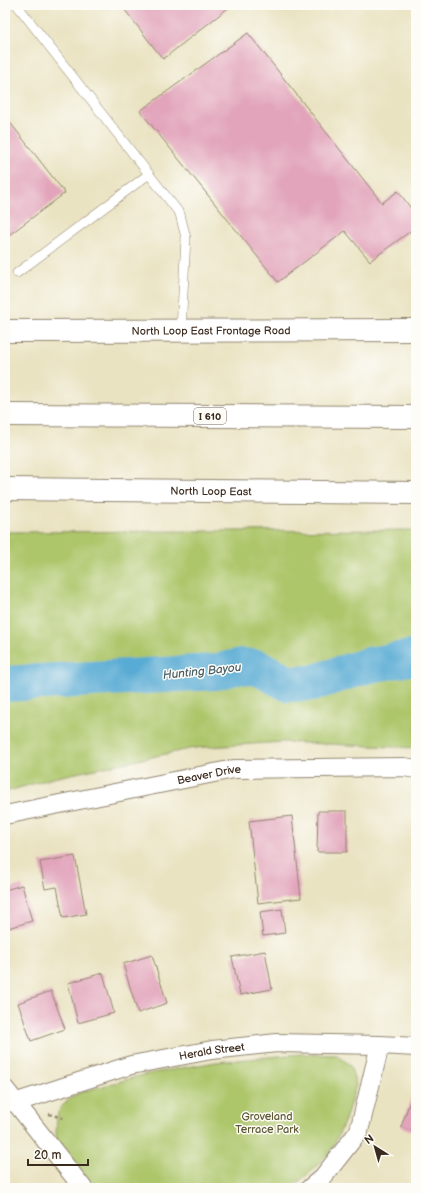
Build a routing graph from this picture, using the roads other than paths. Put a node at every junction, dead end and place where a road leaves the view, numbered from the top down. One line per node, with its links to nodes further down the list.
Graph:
1 (17, 5): 2 (lane)
2 (149, 174): 3 (lane); 4 (lane)
3 (17, 273)
4 (181, 330): 5 (main road, North Loop East Frontage Road); 6 (main road, North Loop East Frontage Road)
5 (416, 330)
6 (5, 331)
7 (5, 415): 8 (main road, I 610)
8 (416, 417)
9 (5, 489): 10 (main road, North Loop East)
10 (414, 493)
11 (416, 769): 12 (street, Beaver Drive)
12 (5, 815)
13 (380, 1045): 14 (street, Herald Street); 15 (street, Herald Street); 17 (street)
14 (416, 1047)
15 (10, 1096): 16 (street)
16 (83, 1188)
17 (310, 1188)

